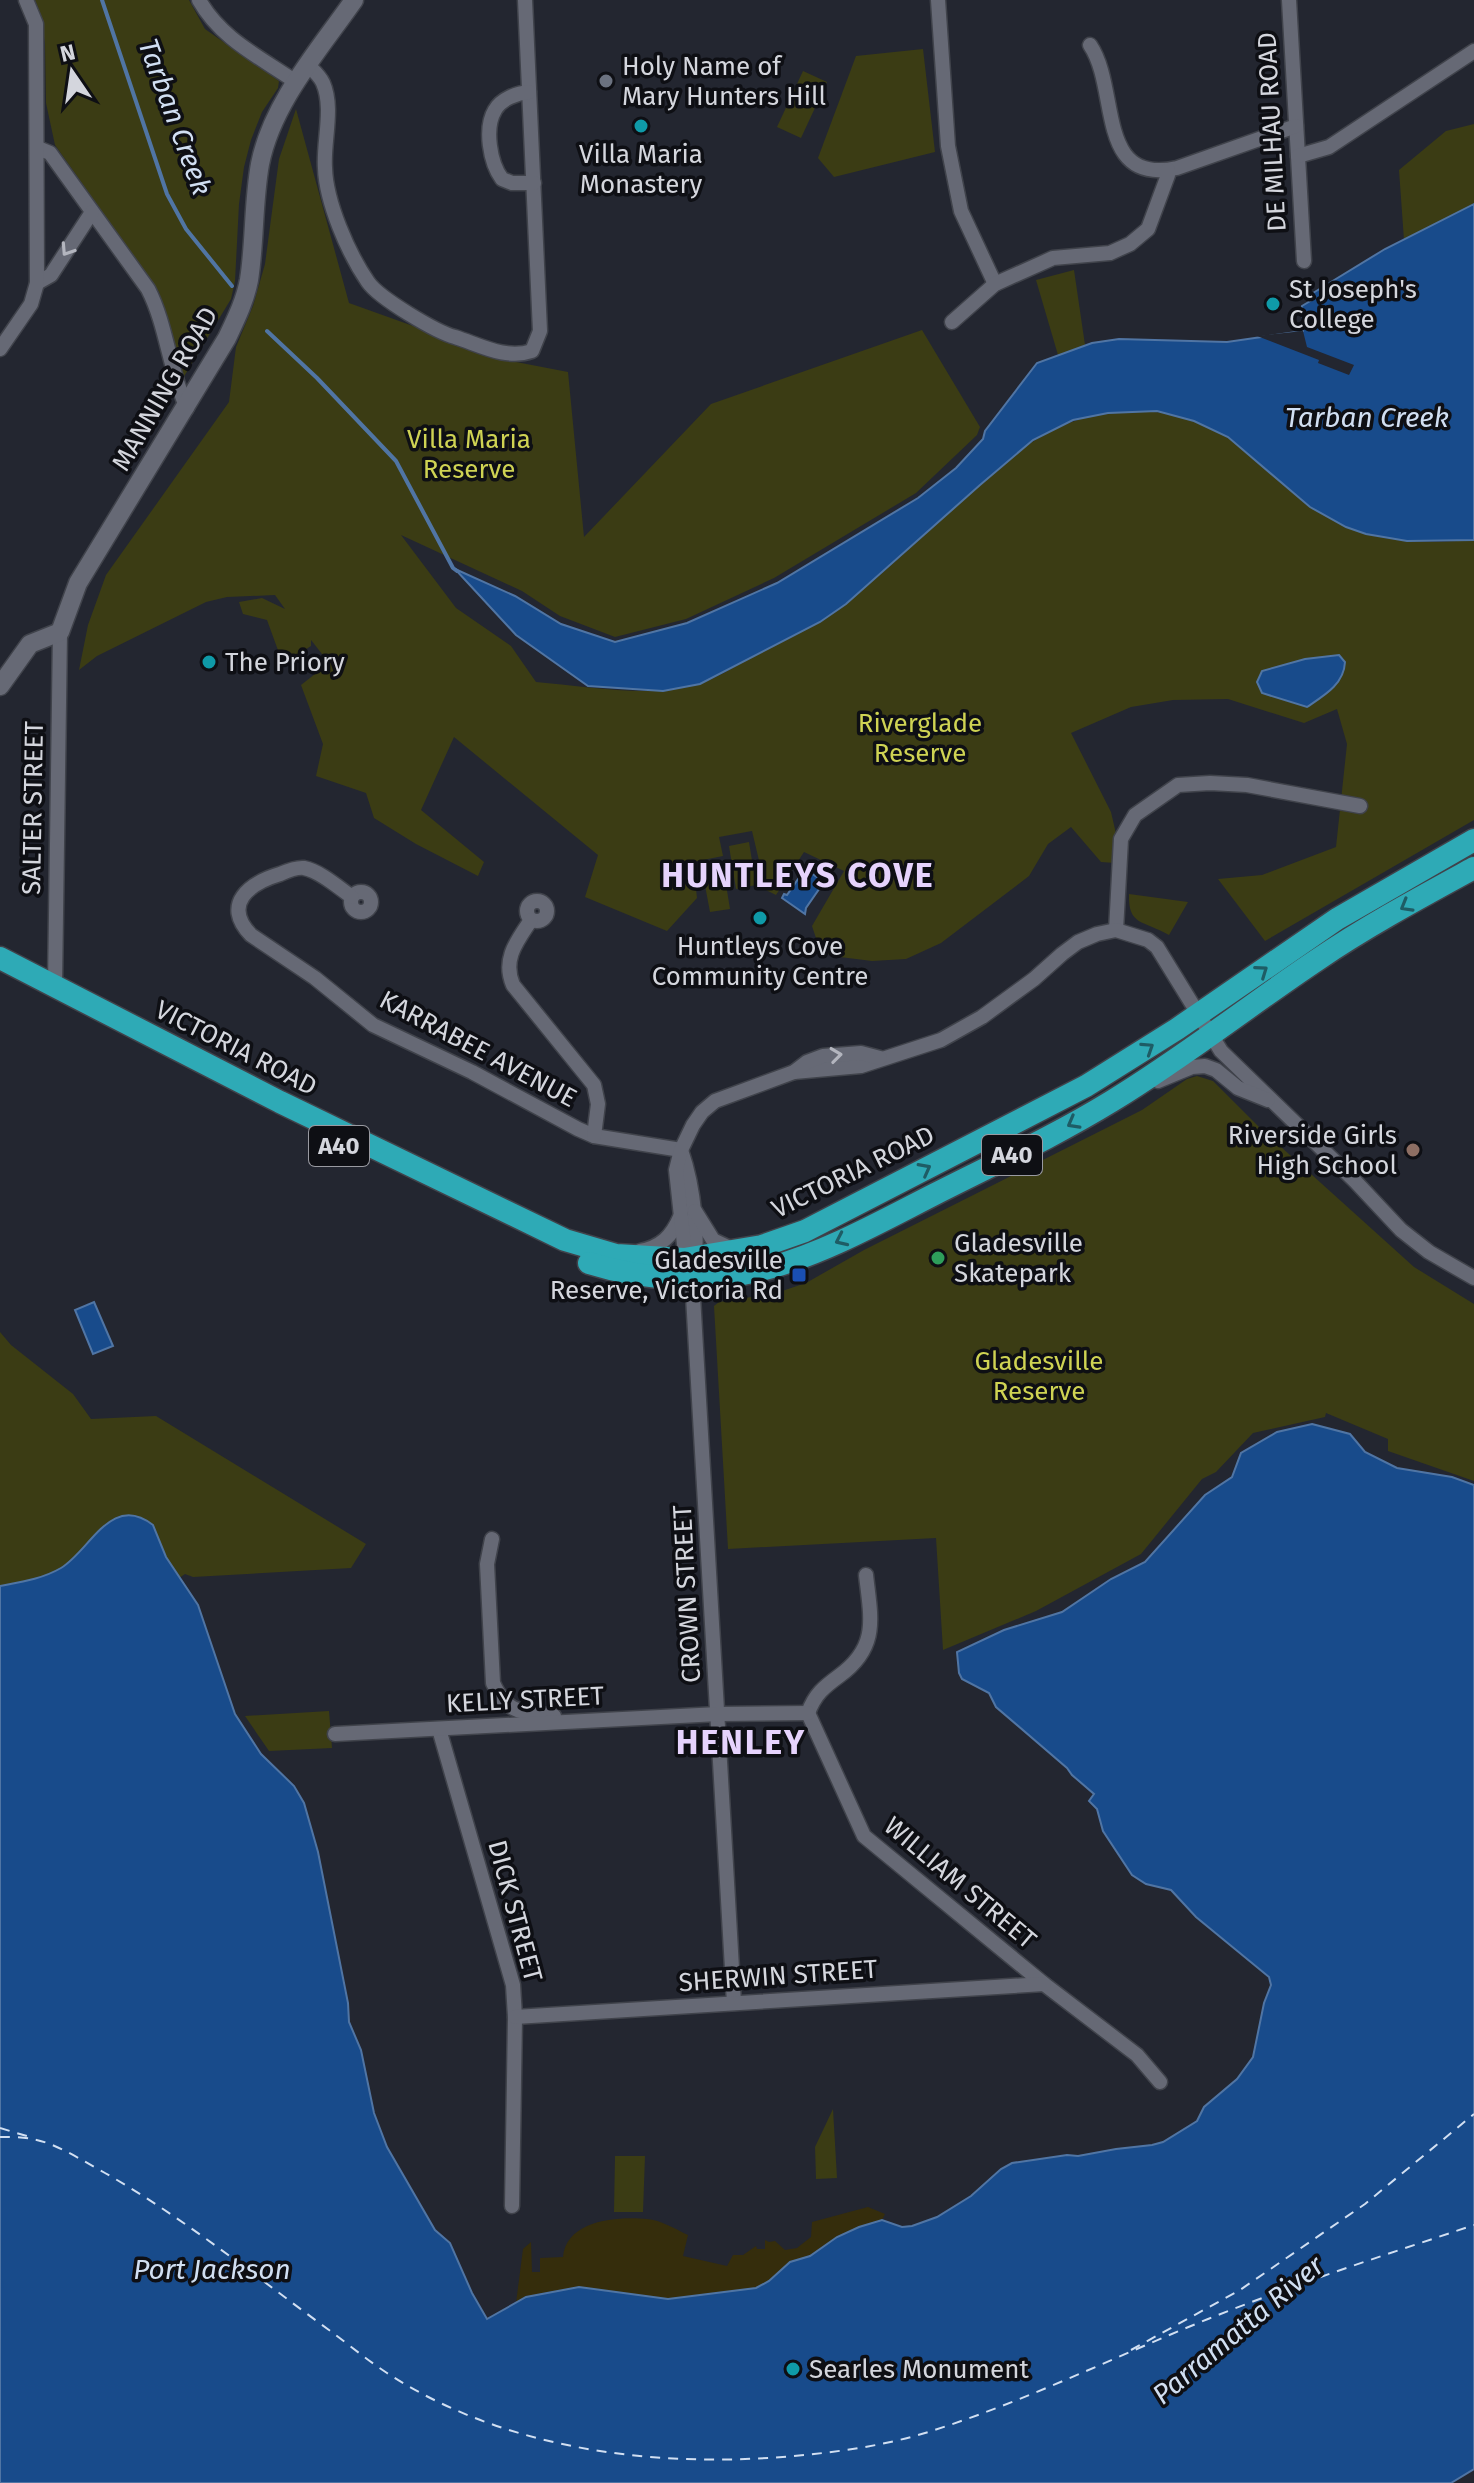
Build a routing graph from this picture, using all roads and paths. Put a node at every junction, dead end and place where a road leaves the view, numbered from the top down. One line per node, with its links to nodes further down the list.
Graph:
1 (26, 0): 13 (street)
2 (199, 0): 10 (street)
3 (354, 0): 9 (street, MANNING ROAD)
4 (525, 0): 11 (street)
5 (938, 0): 20 (street)
6 (1289, 0): 12 (street, DE MILHAU ROAD)
7 (1090, 45): 15 (street)
8 (1474, 51): 14 (street)
9 (308, 65): 10 (street, MANNING ROAD); 16 (street)
10 (296, 82): 23 (street, MANNING ROAD)
11 (529, 92): 16 (street); 16 (street)
12 (1296, 126): 14 (street, DE MILHAU ROAD); 15 (street)
13 (38, 148): 17 (street); 19 (street)
14 (1298, 156): 18 (street, DE MILHAU ROAD)
15 (1168, 172): 20 (street)
16 (534, 183)
17 (92, 212): 19 (street, one-way to 19); 23 (street)
18 (1304, 261)
19 (37, 283): 22 (street)
20 (995, 284): 21 (street)
21 (952, 322)
22 (0, 349)
23 (187, 408): 24 (street, MANNING ROAD)
24 (60, 632): 25 (street); 34 (street, SALTER STREET)
25 (0, 686)
26 (1360, 806): 31 (street)
27 (1474, 840): 35 (highway, VICTORIA ROAD / A40, one-way to 27)
28 (1474, 868): 36 (highway, VICTORIA ROAD / A40, one-way to 36)
29 (352, 897): 39 (street, KARRABEE AVENUE)
30 (531, 920): 39 (street)
31 (1116, 930): 35 (street); 40 (street)
32 (0, 958): 34 (highway, VICTORIA ROAD / A40)
33 (0, 972): 45 (highway, VICTORIA ROAD / A40)
34 (55, 985): 44 (highway, VICTORIA ROAD / A40)
35 (1197, 1014): 36 (street); 43 (highway, VICTORIA ROAD / A40, one-way to 35)
36 (1209, 1035): 37 (highway, VICTORIA ROAD / A40); 38 (street)
37 (1113, 1101): 38 (street); 45 (highway, VICTORIA ROAD / A40, one-way to 45)
38 (1276, 1104): 46 (street)
39 (594, 1136): 40 (street, KARRABEE AVENUE)
40 (681, 1150): 41 (street); 42 (street)
41 (692, 1203): 43 (street); 45 (street)
42 (681, 1217): 44 (street); 45 (street)
43 (767, 1244): 45 (highway, VICTORIA ROAD / A40)
44 (616, 1255): 45 (highway, VICTORIA ROAD / A40)
45 (691, 1264): 50 (street, CROWN STREET)
46 (1474, 1278)
47 (492, 1539): 51 (street)
48 (866, 1575): 49 (street)
49 (808, 1713): 50 (street); 54 (street, WILLIAM STREET)
50 (718, 1714): 51 (street, KELLY STREET); 55 (street, CROWN STREET)
51 (590, 1721): 52 (street, KELLY STREET)
52 (439, 1729): 53 (street, KELLY STREET); 56 (street, DICK STREET)
53 (335, 1734)
54 (1044, 1984): 55 (street, SHERWIN STREET); 57 (street, WILLIAM STREET)
55 (734, 2003): 56 (street, SHERWIN STREET)
56 (515, 2017): 58 (street, DICK STREET)
57 (1160, 2082)
58 (512, 2206)

